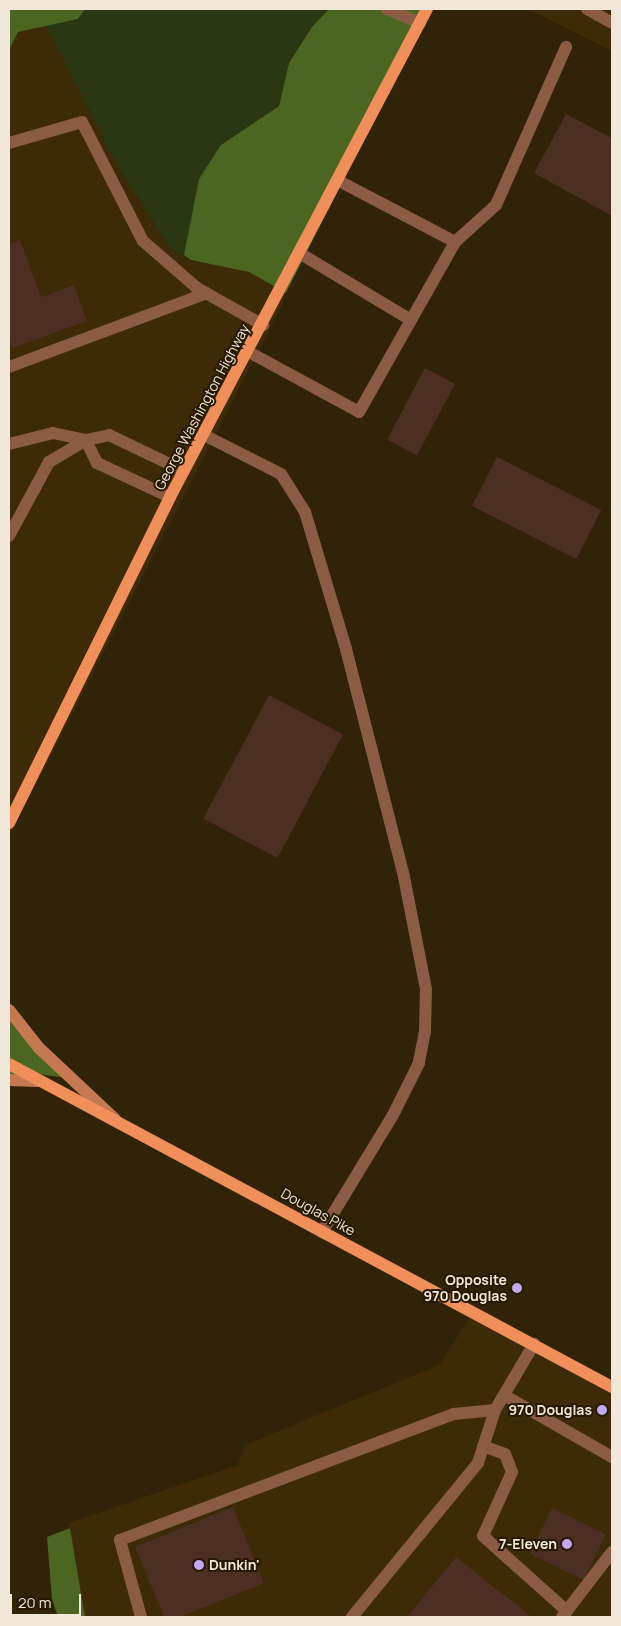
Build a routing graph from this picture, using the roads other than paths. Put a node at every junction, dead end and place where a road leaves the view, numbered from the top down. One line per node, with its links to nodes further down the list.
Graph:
1 (387, 9): 4 (lane)
2 (427, 9): 4 (main road, George Washington Highway)
3 (587, 9): 5 (lane)
4 (420, 23): 8 (main road, George Washington Highway)
5 (612, 23)
6 (566, 47): 9 (lane)
7 (9, 143): 11 (lane)
8 (339, 181): 9 (lane); 10 (main road, George Washington Highway)
9 (455, 242): 12 (lane)
10 (301, 254): 12 (lane); 13 (main road, George Washington Highway)
11 (207, 293): 13 (lane); 15 (lane)
12 (411, 320): 14 (lane)
13 (263, 325): 14 (main road, George Washington Highway)
14 (249, 352): 16 (main road, George Washington Highway)
15 (9, 367)
16 (204, 435): 19 (main road, George Washington Highway); 28 (lane)
17 (86, 440): 18 (lane); 19 (lane); 20 (lane); 21 (lane)
18 (9, 444)
19 (184, 471): 20 (main road, George Washington Highway)
20 (170, 497): 22 (main road, George Washington Highway)
21 (9, 536)
22 (9, 823)
23 (9, 1010): 27 (main road)
24 (9, 1064): 26 (main road, Douglas Pike)
25 (9, 1080): 26 (main road)
26 (38, 1080): 27 (main road, Douglas Pike)
27 (119, 1122): 28 (main road, Douglas Pike)
28 (322, 1232): 29 (main road, Douglas Pike)
29 (534, 1344): 30 (main road, Douglas Pike); 31 (lane)
30 (612, 1387)
31 (504, 1395): 32 (lane); 34 (lane)
32 (495, 1410): 33 (lane); 37 (lane)
33 (483, 1446): 36 (lane); 38 (lane)
34 (612, 1457)
35 (612, 1552): 36 (lane)
36 (565, 1614)
37 (141, 1617)
38 (352, 1617)

